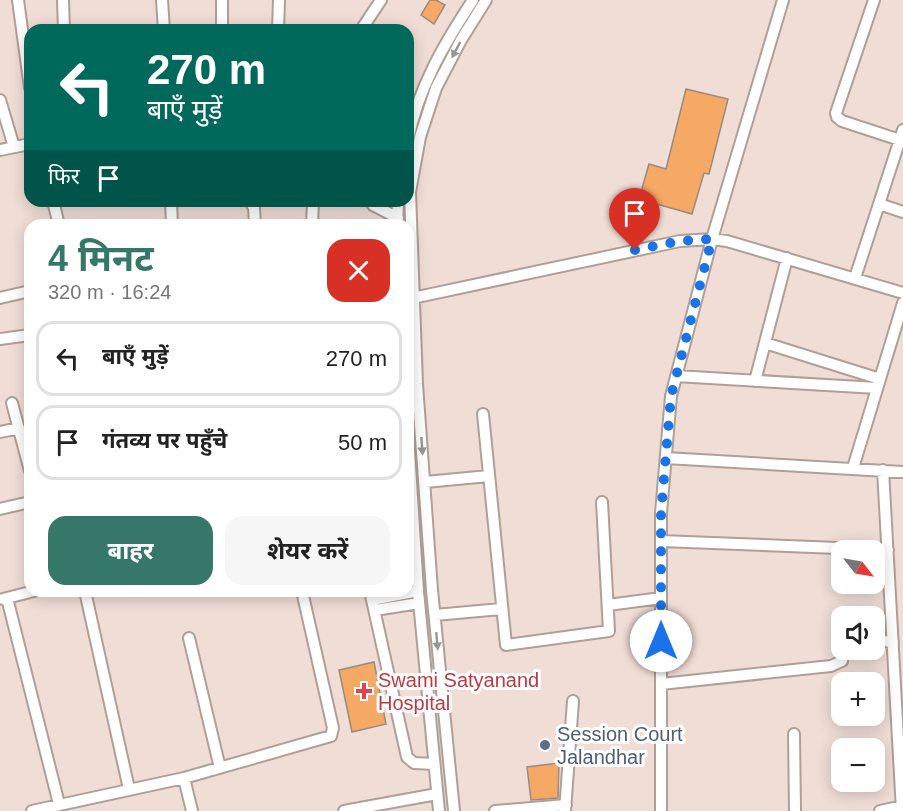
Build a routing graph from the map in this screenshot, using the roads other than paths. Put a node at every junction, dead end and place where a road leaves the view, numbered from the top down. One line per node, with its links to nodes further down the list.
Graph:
1 (18, 0): 15 (street)
2 (63, 0): 10 (street)
3 (162, 0): 11 (street)
4 (222, 0): 12 (street)
5 (279, 0): 13 (street)
6 (381, 0): 14 (street)
7 (783, 0): 27 (street)
8 (874, 0): 18 (street)
9 (479, 2): 17 (street); 22 (street, one-way to 22)
10 (64, 24)
11 (164, 24)
12 (222, 24)
13 (278, 24)
14 (365, 24)
15 (24, 44)
16 (0, 100): 20 (street)
17 (414, 111)
18 (902, 137): 23 (street)
19 (24, 145): 20 (street)
20 (14, 147): 21 (street)
21 (0, 150)
22 (414, 170)
23 (879, 204): 25 (street); 29 (street)
24 (376, 207): 26 (street)
25 (903, 212)
26 (393, 219)
27 (712, 239): 28 (street); 32 (street); 39 (street)
28 (787, 258): 29 (street); 38 (street)
29 (855, 278): 31 (street)
30 (24, 292): 33 (street)
31 (903, 293)
32 (414, 297)
33 (0, 298)
34 (903, 303): 41 (street)
35 (24, 336): 36 (street)
36 (0, 339)
37 (414, 341): 52 (street, one-way to 52)
38 (765, 343): 40 (street); 41 (street)
39 (676, 376): 40 (street); 47 (street)
40 (755, 381): 41 (street)
41 (878, 384): 48 (street)
42 (12, 404): 44 (street)
43 (483, 414): 51 (street)
44 (19, 428): 45 (street); 46 (street)
45 (0, 432)
46 (24, 448)
47 (666, 458): 48 (street); 58 (street)
48 (853, 468): 49 (street)
49 (883, 470): 50 (street); 60 (street)
50 (903, 472)
51 (489, 476): 52 (street); 69 (street)
52 (425, 483): 53 (street)
53 (426, 495): 54 (street); 70 (street)
54 (414, 497)
55 (602, 502): 68 (street)
56 (24, 503): 57 (street)
57 (0, 509)
58 (661, 541): 60 (street); 65 (street)
59 (414, 548): 64 (street)
60 (888, 550): 73 (street)
61 (24, 594): 66 (street)
62 (86, 597): 84 (street)
63 (303, 597): 82 (street)
64 (418, 597): 67 (street); 79 (street)
65 (661, 598): 68 (street); 75 (street)
66 (4, 599): 86 (street)
67 (372, 601): 81 (street)
68 (608, 605): 69 (street)
69 (501, 609): 70 (street)
70 (435, 615): 78 (street, one-way to 78)
71 (189, 638): 82 (street)
72 (885, 641): 73 (street)
73 (893, 642): 76 (street)
74 (842, 660): 75 (street)
75 (661, 684): 95 (street)
76 (900, 700): 88 (street)
77 (573, 701): 87 (street)
78 (444, 712): 79 (street); 93 (street)
79 (430, 713): 81 (street)
80 (794, 734): 96 (street)
81 (434, 764): 85 (street)
82 (220, 768): 83 (street)
83 (184, 778): 84 (street); 90 (street)
84 (129, 789): 86 (street)
85 (437, 794): 91 (street); 92 (street)
86 (59, 804): 89 (street)
87 (565, 808): 94 (street)
88 (902, 808): 97 (street)
89 (32, 811)
90 (192, 811)
91 (344, 811)
92 (439, 811)
93 (454, 811)
94 (495, 811)
95 (661, 811)
96 (795, 811)
97 (880, 811)

